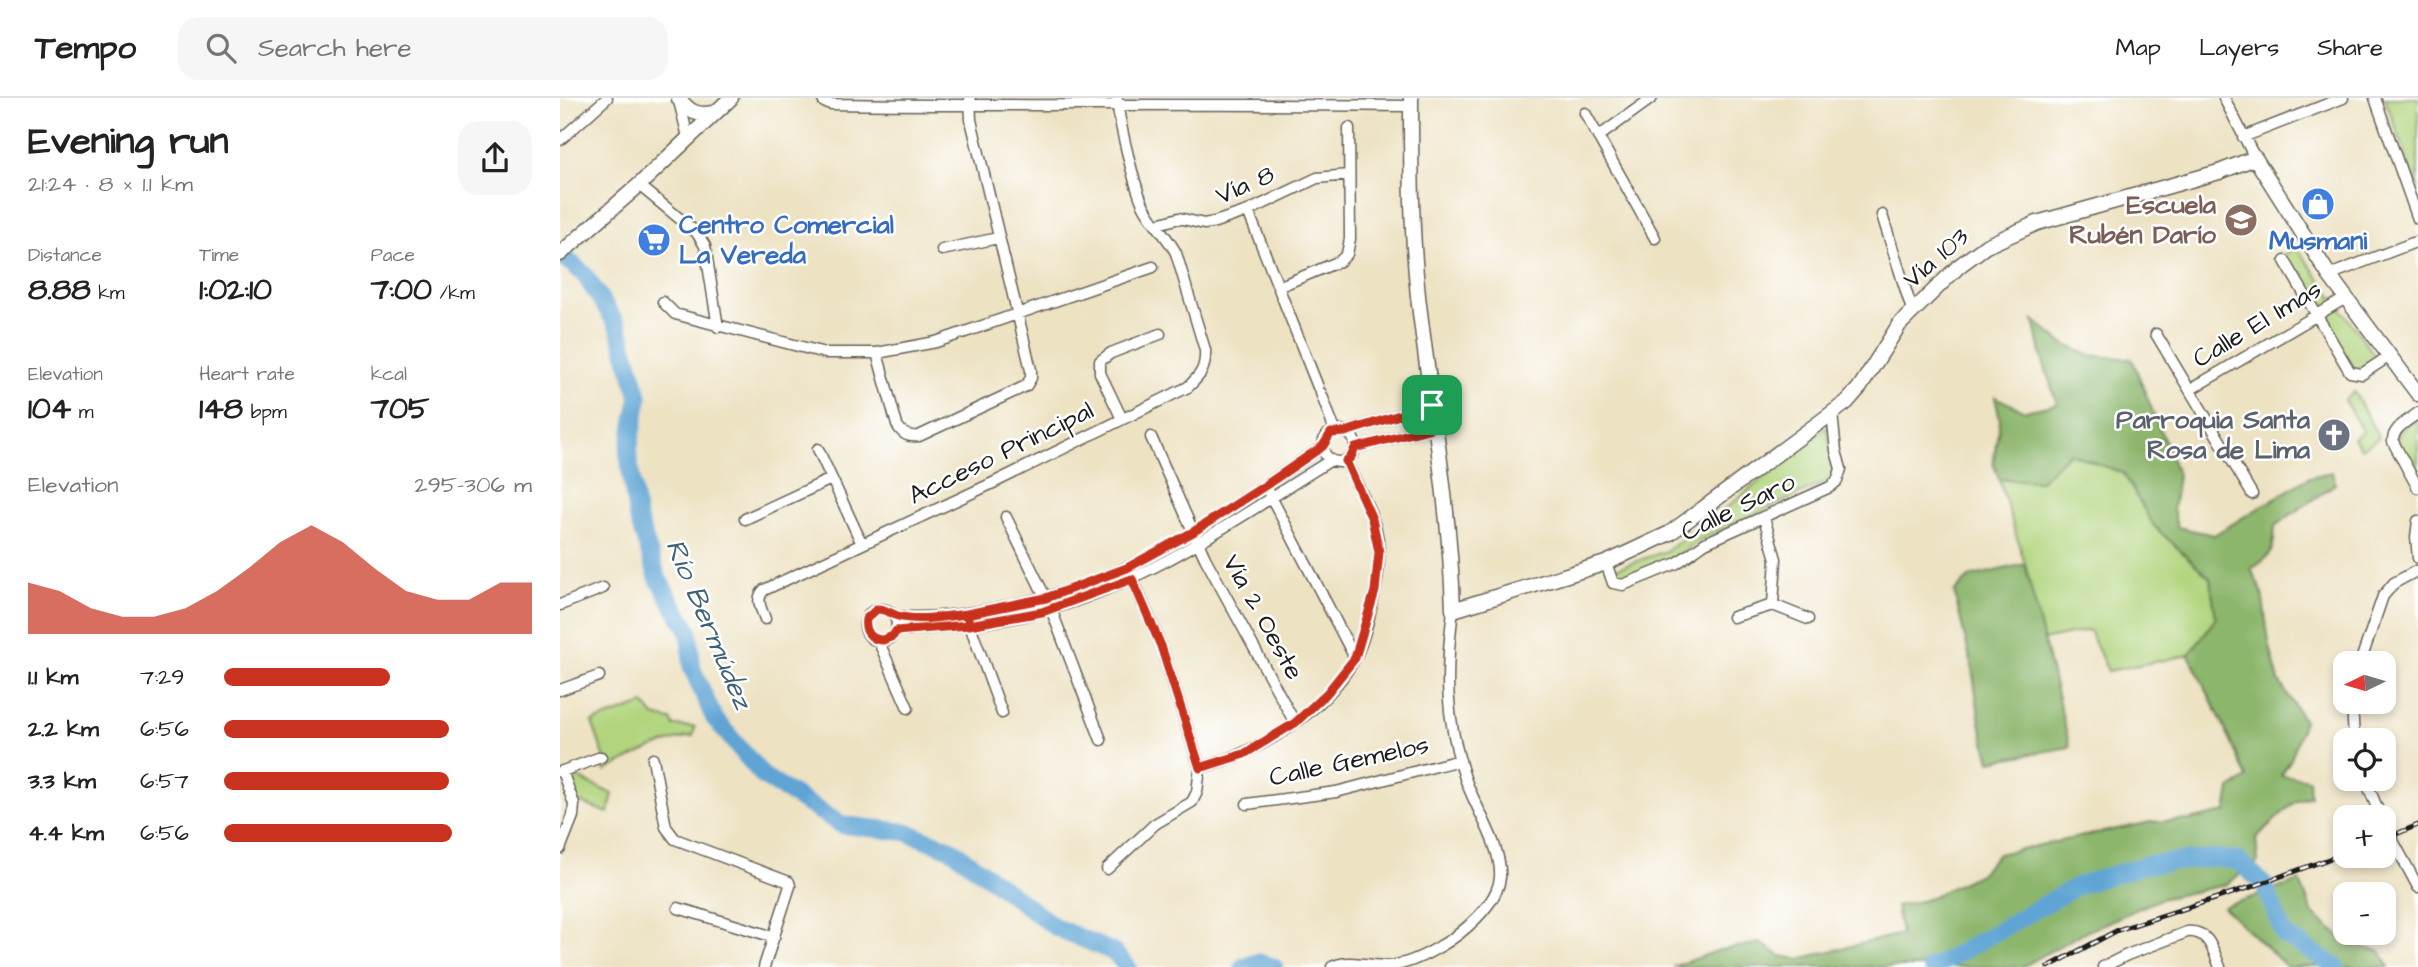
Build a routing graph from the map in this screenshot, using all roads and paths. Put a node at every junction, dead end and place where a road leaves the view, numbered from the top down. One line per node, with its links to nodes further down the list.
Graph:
1 (607, 98): 19 (street)
2 (679, 98): 13 (main road); 17 (street)
3 (731, 98): 13 (main road)
4 (1652, 98): 18 (street)
5 (2224, 98): 16 (street)
6 (2343, 98): 16 (street)
7 (2375, 98): 25 (street)
8 (823, 100): 10 (street)
9 (1265, 101): 11 (street); 12 (street)
10 (970, 102): 11 (street); 27 (street)
11 (1118, 102): 26 (street, Acceso Principal)
12 (1411, 102): 48 (main road)
13 (714, 113): 17 (main road)
14 (1585, 113): 18 (street)
15 (1349, 128): 21 (street)
16 (2243, 136): 20 (street)
17 (688, 137): 22 (main road)
18 (1598, 137): 28 (street)
19 (560, 140)
20 (2255, 158): 34 (main road); 38 (main road, Vía 103)
21 (1348, 175): 23 (street, Vía 8); 35 (street)
22 (639, 185): 31 (main road); 41 (street)
23 (1248, 211): 26 (street, Vía 8); 35 (street)
24 (1882, 215): 38 (street)
25 (2418, 219)
26 (1158, 224): 51 (street, Acceso Principal)
27 (998, 238): 30 (street); 39 (street)
28 (1655, 238)
29 (2418, 241): 34 (street)
30 (942, 250)
31 (560, 254)
32 (2285, 261): 40 (street)
33 (1153, 267): 39 (street)
34 (2329, 275): 36 (main road)
35 (1278, 287): 53 (street)
36 (2346, 298): 40 (street, Calle El Imas); 45 (main road)
37 (663, 302): 41 (street)
38 (1912, 310): 50 (main road, Vía 103)
39 (1017, 315): 44 (street); 44 (street)
40 (2316, 316): 45 (street); 46 (street, Calle El Imas)
41 (718, 327): 44 (street)
42 (1160, 334): 51 (street)
43 (2156, 334): 46 (street, Calle El Imas)
44 (877, 353)
45 (2388, 357): 47 (main road)
46 (2191, 389): 63 (street, Calle El Imas)
47 (2418, 394)
48 (1432, 405): 52 (main road); 53 (street)
49 (2418, 413): 62 (street)
50 (1832, 414): 66 (street, Calle Saro); 73 (main road, Vía 103)
51 (1122, 419): 70 (street, Acceso Principal)
52 (1436, 427): 56 (street); 81 (main road)
53 (1340, 431): 55 (street); 56 (street)
54 (1151, 437): 69 (street, Vía 2 Oeste)
55 (1323, 446): 58 (street); 61 (street)
56 (1355, 448): 59 (street)
57 (818, 449): 60 (street)
58 (1331, 460): 59 (street); 64 (street)
59 (1346, 461): 90 (street)
60 (831, 479): 67 (street); 70 (street)
61 (1266, 485): 64 (street); 69 (street)
62 (2418, 488)
63 (2252, 494)
64 (1271, 496): 71 (street); 90 (street)
65 (1006, 517): 78 (street)
66 (1764, 518): 73 (street, Calle Saro); 80 (street)
67 (746, 519)
68 (2418, 521): 72 (street)
69 (1193, 532): 71 (street, Vía 2 Oeste); 74 (street)
70 (862, 544): 84 (street, Acceso Principal)
71 (1199, 544): 76 (street); 95 (street, Vía 2 Oeste)
72 (2418, 558)
73 (1605, 563): 81 (main road, Vía 103)
74 (1127, 568): 76 (street); 78 (street)
75 (2418, 570): 89 (street)
76 (1132, 579): 78 (street); 100 (street)
77 (603, 589): 79 (street)
78 (1049, 603): 86 (street); 96 (street)
79 (560, 605)
80 (1773, 605): 83 (street); 85 (street)
81 (1452, 610): 99 (street)
82 (895, 616): 86 (street); 87 (street); 88 (street)
83 (1733, 617)
84 (765, 619)
85 (1808, 619)
86 (968, 620): 87 (street); 94 (street)
87 (896, 631): 88 (street)
88 (878, 640): 93 (street)
89 (2364, 651)
90 (1355, 658): 95 (street)
91 (599, 676): 92 (street)
92 (560, 690)
93 (908, 708)
94 (1002, 713)
95 (1295, 723): 100 (street)
96 (1101, 740)
97 (601, 757): 101 (street)
98 (653, 759): 108 (street)
99 (1460, 760): 102 (street, Calle Gemelos); 110 (street)
100 (1200, 768): 105 (street)
101 (561, 772): 104 (street)
102 (1247, 804)
103 (2396, 846): 106 (street)
104 (560, 849)
105 (1107, 869)
106 (2418, 887)
107 (678, 908): 108 (street)
108 (774, 937): 109 (street)
109 (764, 967)
110 (1332, 967)
111 (2103, 967): 112 (street)
112 (2220, 967)

